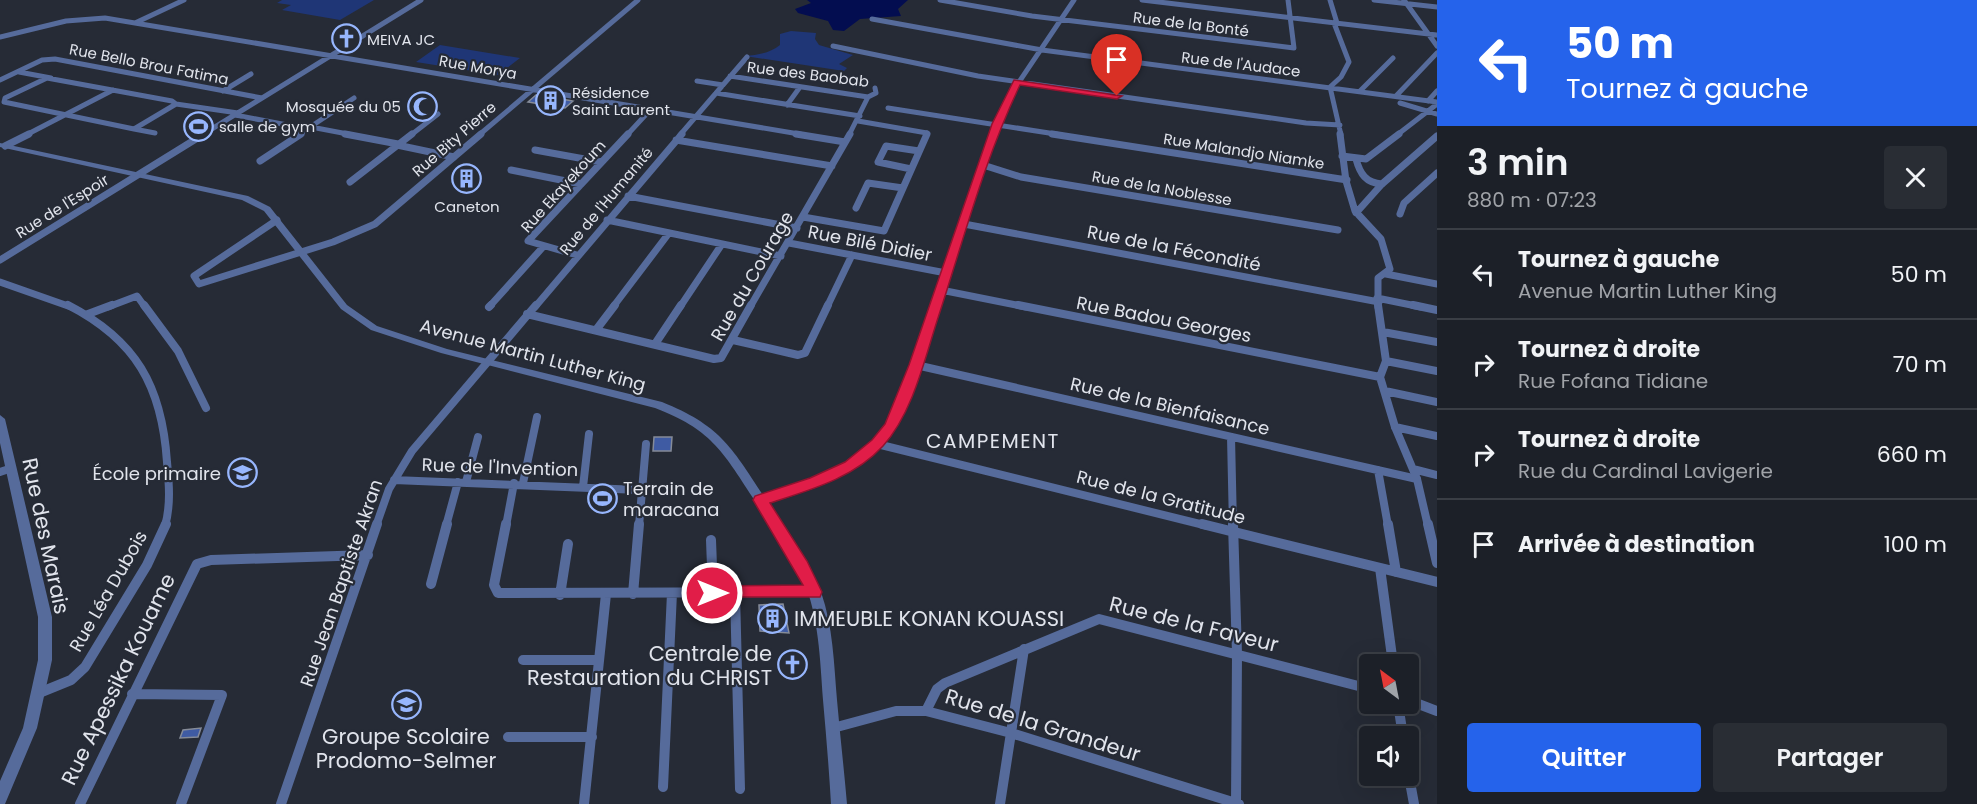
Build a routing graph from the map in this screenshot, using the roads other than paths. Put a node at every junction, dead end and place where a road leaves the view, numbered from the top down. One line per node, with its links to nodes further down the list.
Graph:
1 (184, 0): 19 (street)
2 (421, 0): 28 (street, Rue de l'Espoir)
3 (638, 0): 42 (street, Rue Bity Pierre)
4 (940, 0): 11 (street, Rue de la Bonté)
5 (1074, 0): 18 (street)
6 (1142, 0): 16 (street)
7 (1288, 0): 16 (street)
8 (1330, 0): 20 (street)
9 (1374, 0): 12 (street)
10 (1425, 0): 14 (street)
11 (947, 1): 18 (street, Rue de la Bonté)
12 (1389, 1): 13 (street)
13 (1405, 2): 14 (street); 21 (street)
14 (1421, 5): 15 (street)
15 (1437, 7)
16 (1291, 18): 18 (street, Rue de la Bonté); 20 (street)
17 (873, 19): 26 (street, Rue de l'Audace)
18 (1062, 20): 26 (street)
19 (135, 23): 23 (street, Rue Morya); 28 (street, Rue Morya)
20 (1335, 23): 21 (street); 40 (street)
21 (1427, 34): 22 (street); 25 (street)
22 (1437, 35)
23 (0, 37)
24 (833, 46): 37 (street)
25 (1437, 46)
26 (1042, 50): 37 (street); 40 (street, Rue de l'Audace)
27 (1437, 53): 48 (street)
28 (330, 55): 42 (street, Rue Morya); 50 (street, Rue de l'Espoir)
29 (747, 57): 33 (street, Rue de l'Humanité)
30 (1393, 58): 45 (street)
31 (19, 71): 34 (street); 35 (street, Rue Bello Brou Fatima); 44 (street, Rue Bello Brou Fatima)
32 (251, 74): 44 (street)
33 (730, 76): 38 (street, Rue de l'Humanité); 39 (street, Rue des Baobab)
34 (51, 78): 43 (street); 63 (street)
35 (0, 80)
36 (696, 81): 38 (street)
37 (1017, 82): 66 (street); 67 (street)
38 (723, 85): 47 (street, Rue de l'Humanité)
39 (800, 87): 49 (street, Rue des Baobab); 56 (street)
40 (1330, 87): 45 (street, Rue de l'Audace); 67 (street)
41 (875, 88): 49 (street, Rue des Baobab)
42 (531, 89): 58 (street, Rue Morya); 79 (street, Rue Bity Pierre)
43 (113, 90): 55 (street); 63 (street)
44 (223, 90): 50 (street, Rue Bello Brou Fatima)
45 (1360, 91): 48 (street, Rue de l'Audace)
46 (1437, 91): 52 (street)
47 (716, 93): 56 (street); 64 (street, Rue de l'Humanité)
48 (1396, 96): 52 (street, Rue de l'Audace)
49 (868, 97): 65 (street, Rue du Courage)
50 (262, 98): 60 (street, Rue de l'Espoir)
51 (354, 98): 68 (street)
52 (1428, 101): 54 (street, Rue de l'Audace)
53 (1400, 103): 59 (street)
54 (1437, 103): 59 (street)
55 (176, 104): 60 (street); 69 (street)
56 (788, 105): 65 (street)
57 (888, 108): 66 (street, Rue Malandjo Niamke)
58 (651, 109): 64 (street, Rue Morya); 82 (street, Rue Ekayekoum)
59 (1428, 111): 62 (street); 80 (street)
60 (237, 114): 68 (street); 88 (street, Rue de l'Espoir)
61 (438, 114): 75 (street)
62 (1437, 114)
63 (65, 115): 69 (street); 74 (street)
64 (696, 117): 72 (street, Rue de l'Humanité); 73 (street, Rue Morya)
65 (859, 119): 73 (street, Rue du Courage); 77 (street)
66 (997, 124): 83 (street); 89 (street, Rue Malandjo Niamke)
67 (1340, 125): 78 (street)
68 (310, 128): 75 (street); 81 (street)
69 (134, 129): 70 (street)
70 (155, 133)
71 (1437, 136): 91 (street)
72 (676, 140): 84 (street); 94 (street, Rue de l'Humanité)
73 (845, 142): 84 (street, Rue du Courage)
74 (3, 145): 88 (street, Avenue Martin Luther King)
75 (398, 145): 79 (street); 90 (street)
76 (535, 150): 82 (street)
77 (919, 151): 85 (street); 85 (street)
78 (1342, 156): 80 (street); 89 (street)
79 (454, 157): 108 (street, Rue Bity Pierre)
80 (1356, 159): 91 (street)
81 (260, 161)
82 (601, 162): 92 (street, Rue Ekayekoum)
83 (983, 165): 101 (street); 103 (street, Rue de la Noblesse)
84 (832, 166): 98 (street, Rue du Courage)
85 (911, 169): 93 (street)
86 (511, 170): 92 (street)
87 (1437, 173): 97 (street)
88 (139, 175): 99 (street, Avenue Martin Luther King); 112 (street, Rue de l'Espoir)
89 (1347, 180): 96 (street)
90 (350, 182)
91 (1382, 183): 96 (street)
92 (581, 184): 107 (street, Rue Ekayekoum)
93 (903, 188): 95 (street); 98 (street)
94 (628, 196): 100 (street, Rue de l'Humanité); 102 (street)
95 (856, 208)
96 (1356, 213): 114 (street)
97 (1400, 214)
98 (803, 217): 102 (street, Rue du Courage)
99 (277, 220): 108 (street, Avenue Martin Luther King); 108 (street, Rue Bity Pierre)
100 (607, 220): 104 (street); 109 (street, Rue de l'Humanité)
101 (964, 224): 113 (street); 118 (street, Rue de la Fécondité)
102 (796, 228): 105 (street, Rue du Courage)
103 (1338, 230)
104 (669, 233): 106 (street); 123 (street)
105 (789, 243): 110 (street, Rue Bilé Didier); 111 (street, Rue du Courage)
106 (722, 244): 111 (street); 127 (street)
107 (543, 247): 109 (street, Rue Ekayekoum); 119 (street)
108 (303, 252): 129 (street, Avenue Martin Luther King)
109 (578, 255): 122 (street, Rue de l'Humanité)
110 (852, 255): 113 (street, Rue Bilé Didier); 125 (street)
111 (781, 256): 125 (street, Rue du Courage)
112 (0, 261)
113 (946, 273): 117 (street)
114 (1386, 274): 116 (street); 118 (street)
115 (0, 282): 121 (street, Rue Léa Dubois)
116 (1437, 284)
117 (941, 290): 130 (street); 132 (street, Rue Badou Georges)
118 (1378, 300): 120 (street, Rue de la Fécondité); 124 (street)
119 (489, 307)
120 (1437, 309)
121 (88, 314): 135 (street); 178 (street, Rue Léa Dubois)
122 (527, 314): 123 (street, Rue du Courage); 129 (street, Rue de l'Humanité)
123 (596, 330): 127 (street, Rue du Courage)
124 (1383, 332): 126 (street); 128 (street)
125 (733, 340): 127 (street, Rue du Courage)
126 (1437, 342)
127 (655, 344)
128 (1386, 361): 131 (street); 132 (street)
129 (486, 362): 150 (street, Rue Jean Baptiste Akran); 155 (street, Avenue Martin Luther King)
130 (916, 365): 142 (street, Rue de la Bienfaisance); 144 (street)
131 (1437, 371)
132 (1380, 377): 133 (street)
133 (1385, 391): 134 (street); 138 (street)
134 (1437, 402)
135 (206, 408)
136 (537, 417): 152 (street)
137 (0, 419): 146 (street, Rue des Marais)
138 (1395, 427): 140 (street); 145 (street)
139 (589, 434): 153 (street)
140 (1437, 436)
141 (478, 437): 151 (street)
142 (1232, 437): 147 (street, Rue de la Bienfaisance); 156 (street)
143 (646, 444): 154 (street)
144 (877, 444): 155 (street); 156 (street, Rue de la Gratitude)
145 (1413, 469): 148 (street); 149 (street)
146 (6, 470): 178 (street, Rue des Marais)
147 (1378, 470): 149 (street, Rue de la Bienfaisance); 162 (street)
148 (1437, 475)
149 (1417, 479): 160 (street)
150 (394, 480): 151 (street, Rue de l'Invention); 159 (street, Rue Jean Baptiste Akran)
151 (462, 482): 152 (street, Rue de l'Invention); 164 (street)
152 (519, 483): 153 (street, Rue de l'Invention); 169 (street)
153 (583, 487): 154 (street, Rue de l'Invention)
154 (640, 490): 171 (street)
155 (761, 500): 165 (street, Avenue Martin Luther King)
156 (1232, 532): 161 (street, Rue de la Gratitude); 173 (street)
157 (711, 540): 167 (street)
158 (568, 543): 169 (street)
159 (368, 555): 179 (street, Rue Apessika Kouame); 193 (street, Rue Jean Baptiste Akran)
160 (1437, 563)
161 (1380, 568): 162 (street, Rue de la Gratitude); 174 (street)
162 (1396, 572): 163 (street, Rue de la Gratitude)
163 (1437, 582)
164 (431, 584)
165 (814, 592): 168 (street); 183 (street, Avenue Martin Luther King)
166 (672, 593): 167 (street); 171 (street); 188 (street)
167 (712, 593): 168 (street)
168 (735, 593): 189 (street)
169 (560, 594): 170 (street)
170 (606, 594): 171 (street); 176 (street)
171 (633, 594)
172 (1024, 650): 173 (street, Rue de la Faveur); 181 (street, Rue de la Faveur); 184 (street)
173 (1237, 654): 177 (street, Rue de la Faveur); 197 (street)
174 (1392, 654)
175 (523, 660): 176 (street)
176 (599, 660): 186 (street)
177 (1359, 686)
178 (39, 693): 190 (street, Rue des Marais)
179 (132, 694): 191 (street, Rue Apessika Kouame); 192 (street)
180 (1419, 704): 182 (street)
181 (926, 711): 183 (street, Rue de la Grandeur); 184 (street, Rue de la Grandeur)
182 (1437, 711)
183 (833, 728): 195 (street, Avenue Martin Luther King)
184 (1011, 733): 196 (street); 197 (street, Rue de la Grandeur)
185 (508, 737): 186 (street)
186 (592, 737): 194 (street)
187 (1411, 786): 198 (street)
188 (663, 787)
189 (740, 789)
190 (0, 800)
191 (80, 804)
192 (180, 804)
193 (281, 804)
194 (584, 804)
195 (839, 804)
196 (1000, 804)
197 (1237, 804)
198 (1414, 804)

